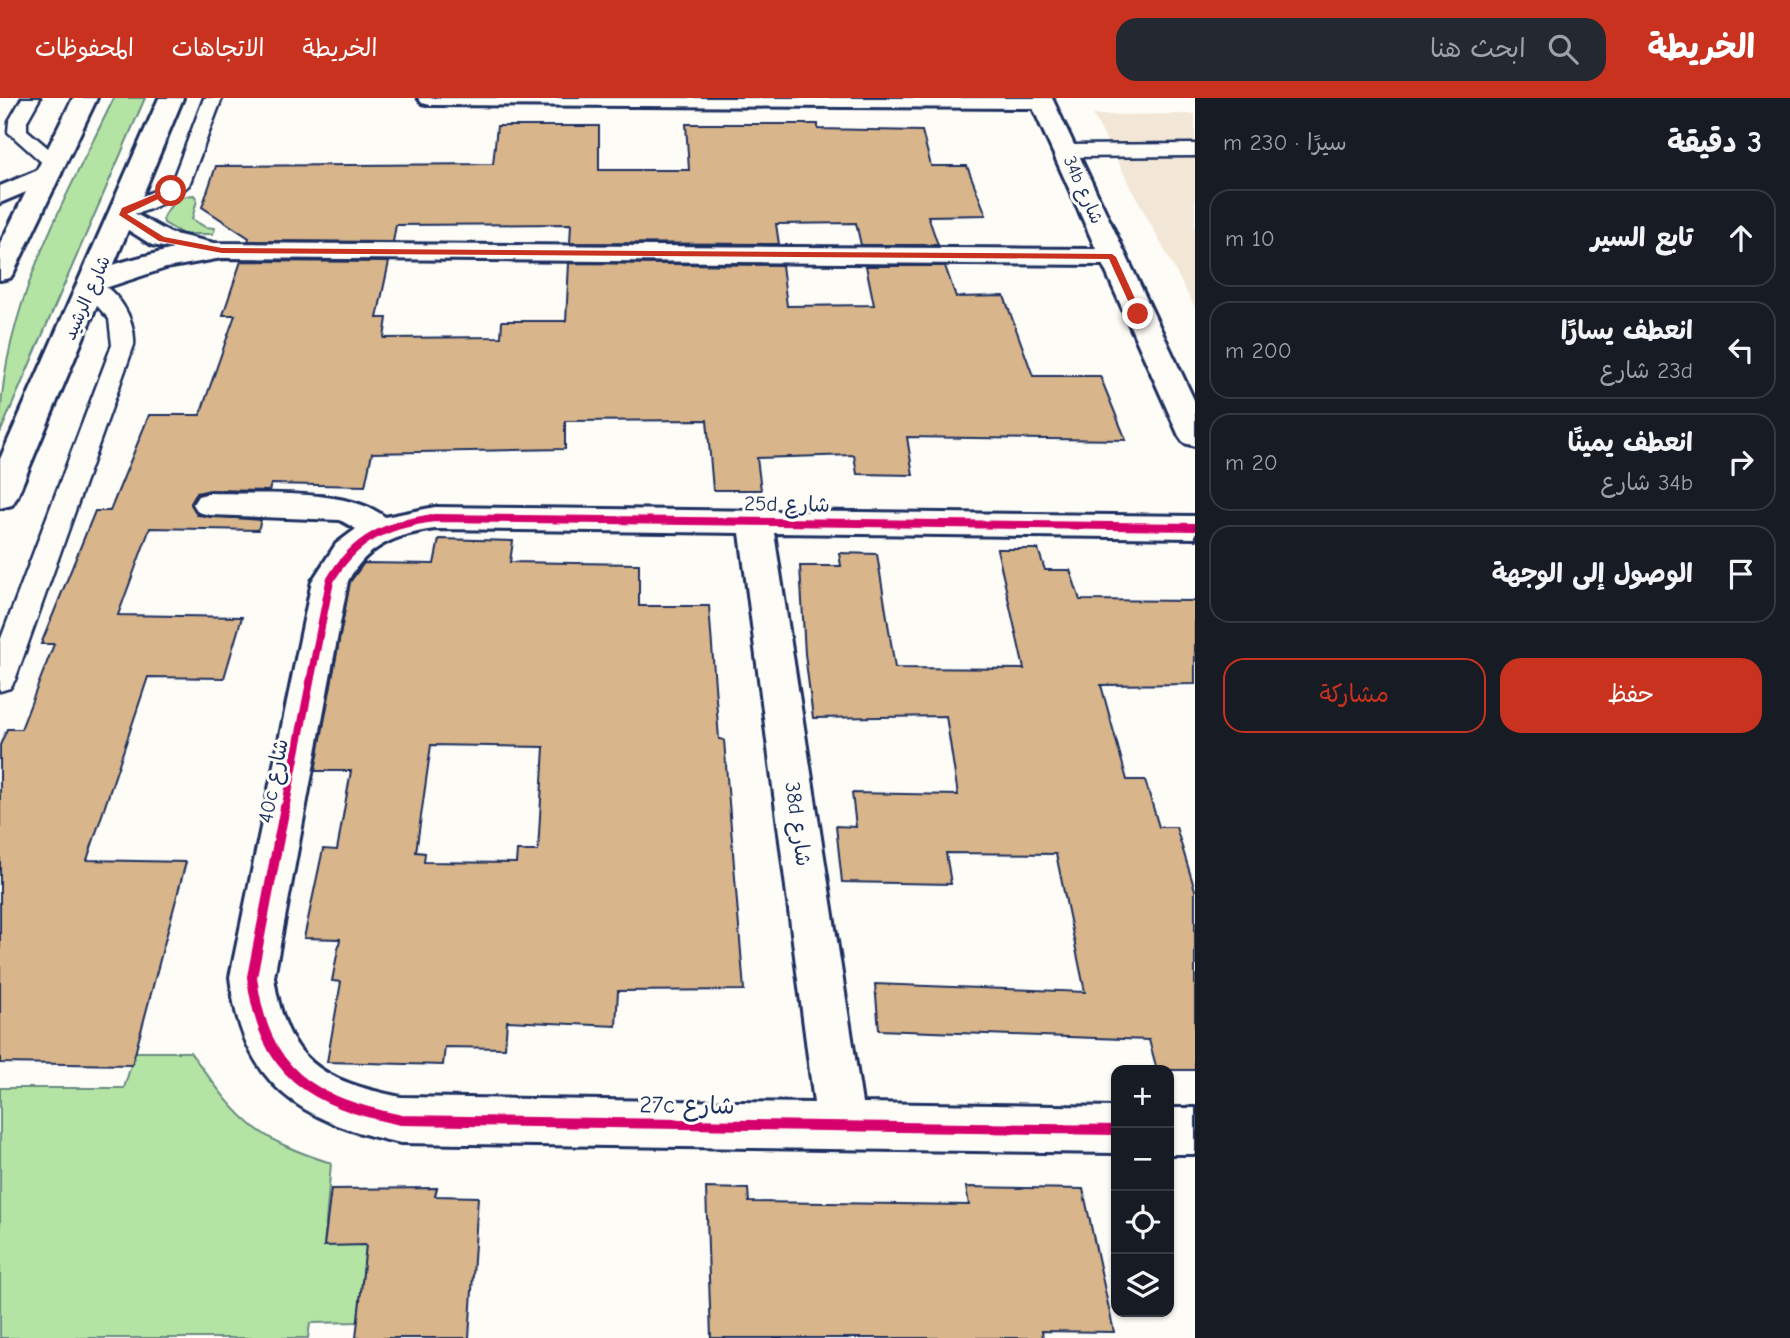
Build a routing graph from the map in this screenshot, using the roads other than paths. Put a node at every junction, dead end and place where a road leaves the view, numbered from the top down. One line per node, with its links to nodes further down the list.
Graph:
1 (31, 98): 11 (lane)
2 (85, 98): 11 (street)
3 (171, 98): 13 (street, شارع الرشيد)
4 (213, 98): 13 (lane)
5 (430, 98): 6 (street)
6 (621, 99): 7 (street)
7 (881, 99): 8 (street)
8 (1040, 100): 10 (street, 34b شارع)
9 (1195, 150): 10 (lane)
10 (1065, 151): 15 (street, 34b شارع)
11 (51, 168): 12 (street); 16 (street)
12 (0, 195)
13 (124, 212): 14 (street); 17 (street, شارع الرشيد)
14 (222, 250): 15 (street); 17 (street)
15 (1112, 257): 18 (street, 34b شارع)
16 (2, 262)
17 (92, 285): 19 (street, شارع الرشيد); 24 (lane)
18 (1195, 436)
19 (0, 497)
20 (210, 504): 23 (street)
21 (755, 522): 22 (street, 25d شارع); 23 (street, 25d شارع); 26 (street, 38d شارع)
22 (1195, 527)
23 (380, 530): 25 (street, 40c شارع)
24 (0, 680)
25 (277, 1058): 26 (street, 27c شارع)
26 (841, 1127): 27 (street, 27c شارع)
27 (1111, 1130)
28 (1174, 1131): 29 (street)
29 (1195, 1131)

